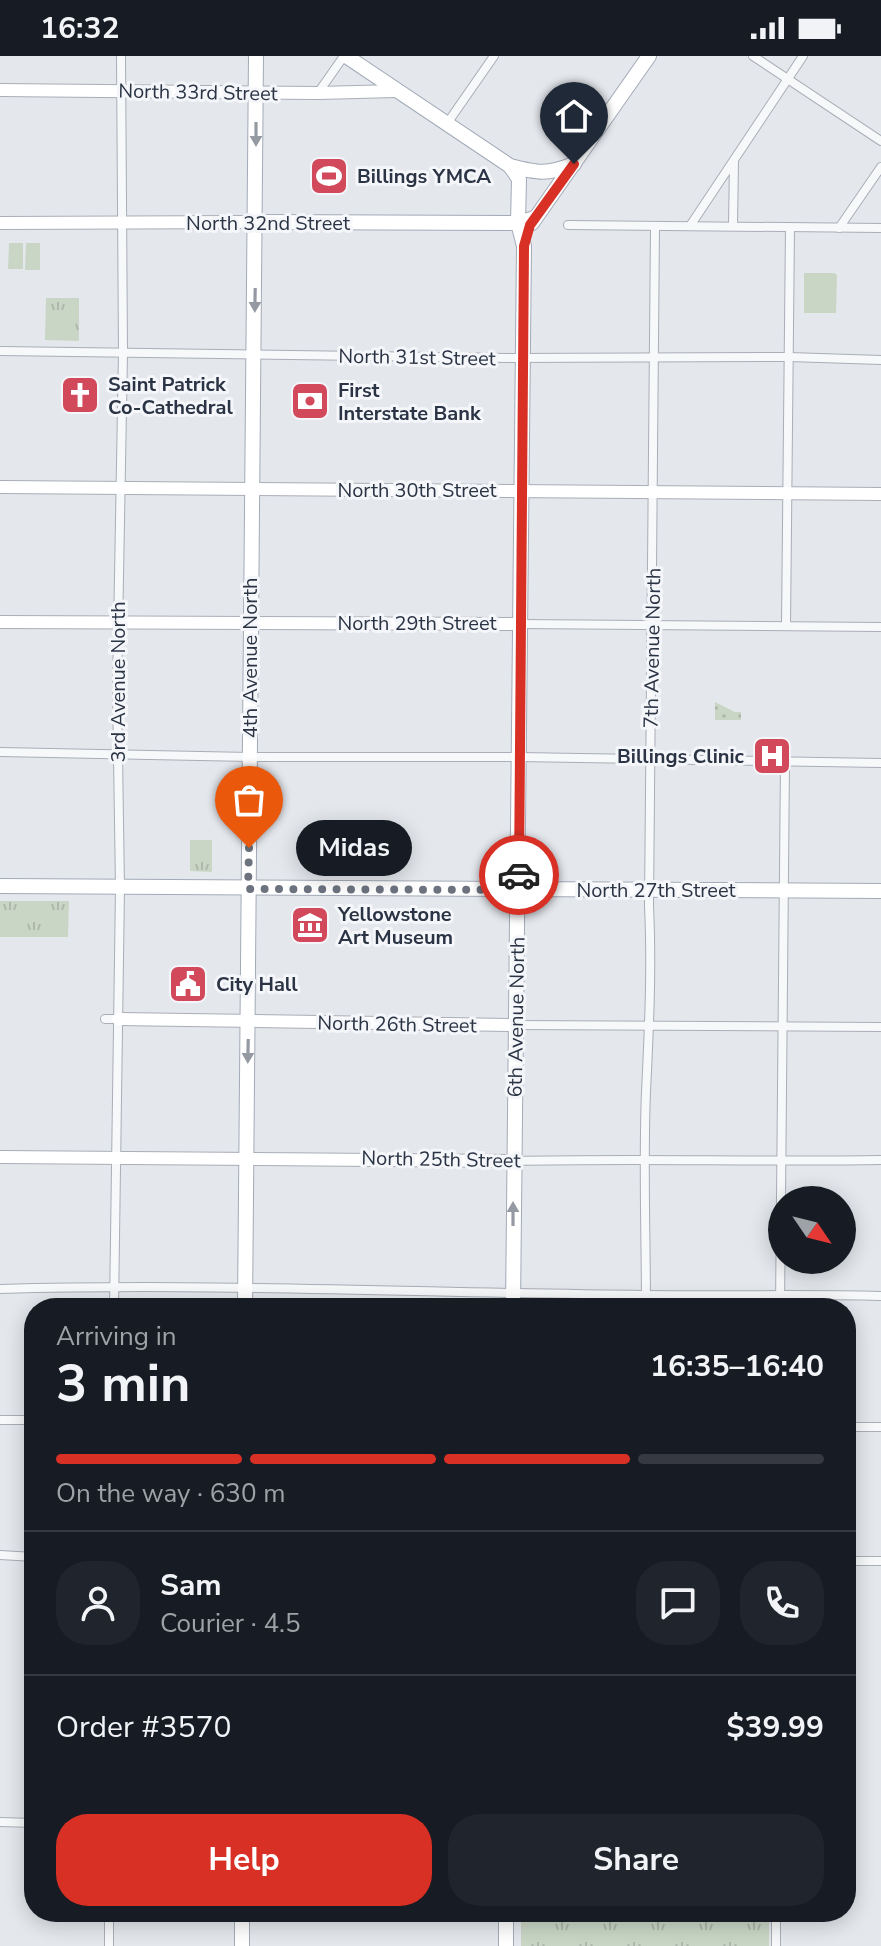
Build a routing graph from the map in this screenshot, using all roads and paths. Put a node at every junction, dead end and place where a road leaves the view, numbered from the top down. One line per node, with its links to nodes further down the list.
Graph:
1 (121, 56): 10 (street, 3rd Avenue North)
2 (256, 56): 12 (main road, 4th Avenue North)
3 (345, 56): 11 (main road); 13 (street)
4 (494, 56): 14 (street)
5 (649, 56): 17 (main road, 6th Avenue North)
6 (753, 56): 8 (street)
7 (803, 56): 8 (street)
8 (787, 79): 15 (street); 16 (street)
9 (0, 90): 10 (street, North 33rd Street)
10 (121, 90): 12 (street, North 33rd Street); 23 (street, 3rd Avenue North)
11 (396, 91): 13 (street, North 33rd Street); 14 (main road)
12 (256, 93): 13 (street, North 33rd Street); 21 (main road, 4th Avenue North, one-way to 21)
13 (318, 93)
14 (446, 125): 18 (main road)
15 (881, 141)
16 (734, 160): 26 (street); 27 (street)
17 (574, 164): 18 (main road); 20 (main road, 6th Avenue North)
18 (510, 166): 24 (main road, 6th Avenue North)
19 (881, 167): 30 (street)
20 (535, 218): 24 (main road, North 32nd Street); 32 (main road, 6th Avenue North)
21 (255, 222): 23 (street, North 32nd Street); 24 (main road, North 32nd Street); 35 (main road, 4th Avenue North, one-way to 35)
22 (0, 223): 23 (street, North 32nd Street)
23 (122, 223): 34 (street, 3rd Avenue North)
24 (518, 223): 32 (main road, 6th Avenue North)
25 (568, 225): 28 (street)
26 (733, 225): 27 (street); 29 (street)
27 (690, 226): 28 (street)
28 (655, 227): 36 (street, 7th Avenue North)
29 (790, 227): 30 (street); 37 (street)
30 (839, 228): 31 (street)
31 (881, 228)
32 (524, 246): 38 (main road, 6th Avenue North)
33 (0, 351): 34 (street, North 31st Street)
34 (123, 353): 35 (street, North 31st Street); 41 (street, 3rd Avenue North)
35 (253, 355): 38 (street, North 31st Street); 42 (main road, 4th Avenue North)
36 (655, 357): 37 (street, North 31st Street); 38 (street, North 31st Street); 44 (street, 7th Avenue North)
37 (789, 357): 39 (street, North 31st Street); 45 (street)
38 (523, 358): 43 (main road, 6th Avenue North)
39 (881, 360)
40 (0, 487): 41 (street, North 30th Street)
41 (119, 488): 42 (street, North 30th Street); 48 (street, 3rd Avenue North)
42 (252, 489): 43 (street, North 30th Street); 49 (main road, 4th Avenue North)
43 (521, 491): 44 (street, North 30th Street); 50 (main road, 6th Avenue North)
44 (654, 492): 45 (street, North 30th Street); 51 (street, 7th Avenue North)
45 (787, 493): 46 (street, North 30th Street); 52 (street)
46 (881, 494)
47 (0, 622): 48 (street, North 29th Street)
48 (117, 622): 49 (street, North 29th Street); 55 (street, 3rd Avenue North)
49 (250, 623): 50 (street, North 29th Street); 56 (main road, 4th Avenue North)
50 (520, 624): 51 (street, North 29th Street); 57 (main road, 6th Avenue North)
51 (652, 625): 52 (street, North 29th Street); 58 (street, 7th Avenue North)
52 (786, 626): 53 (street, North 29th Street)
53 (881, 627)
54 (0, 752): 55 (street)
55 (117, 755): 56 (street); 62 (street, 3rd Avenue North)
56 (250, 757): 57 (street); 63 (main road, 4th Avenue North)
57 (519, 757): 58 (street); 64 (main road, 6th Avenue North)
58 (651, 759): 59 (street); 67 (street, 7th Avenue North)
59 (785, 762): 60 (street); 65 (street)
60 (881, 763)
61 (0, 886): 62 (main road, North 27th Street)
62 (120, 888): 63 (main road, North 27th Street); 68 (street, 3rd Avenue North)
63 (248, 889): 64 (main road, North 27th Street); 69 (main road, 4th Avenue North)
64 (519, 890): 67 (main road, North 27th Street); 70 (main road, 6th Avenue North)
65 (784, 891): 66 (main road, North 27th Street); 67 (main road, North 27th Street); 72 (street)
66 (881, 891)
67 (650, 892): 71 (street, 7th Avenue North)
68 (111, 1019): 69 (street, North 26th Street); 75 (street, 3rd Avenue North)
69 (248, 1021): 70 (street, North 26th Street); 76 (main road, 4th Avenue North, one-way to 76)
70 (514, 1025): 71 (street, North 26th Street); 79 (main road, 6th Avenue North)
71 (651, 1026): 72 (street, North 26th Street); 77 (street, 7th Avenue North)
72 (781, 1027): 73 (street, North 26th Street); 80 (street)
73 (881, 1027)
74 (0, 1157): 75 (street, North 25th Street)
75 (116, 1157): 76 (street, North 25th Street); 81 (street, 3rd Avenue North)
76 (247, 1157): 79 (street, North 25th Street); 82 (main road, 4th Avenue North)
77 (646, 1158): 79 (street, North 25th Street); 80 (street, North 25th Street); 86 (street, 7th Avenue North)
78 (881, 1160): 80 (street, North 25th Street)
79 (513, 1161): 84 (main road, 6th Avenue North, one-way to 79)
80 (780, 1161): 85 (street)
81 (114, 1285): 82 (street); 83 (street); 88 (street, 3rd Avenue North)
82 (245, 1288): 84 (street); 89 (main road, 4th Avenue North)
83 (0, 1289)
84 (514, 1292): 86 (street); 90 (main road, 6th Avenue North)
85 (781, 1293): 86 (street); 87 (street); 91 (street)
86 (646, 1295)
87 (881, 1296)
88 (114, 1298)
89 (245, 1298)
90 (514, 1298)
91 (781, 1298)
92 (0, 1420): 93 (street)
93 (24, 1420)
94 (856, 1427): 95 (street)
95 (881, 1427)
96 (0, 1555): 97 (street)
97 (24, 1556)
98 (856, 1561): 99 (street)
99 (881, 1561)
100 (0, 1822): 101 (street)
101 (24, 1823)
102 (109, 1922): 106 (street)
103 (242, 1922): 107 (main road)
104 (506, 1922): 108 (main road)
105 (776, 1922): 109 (street)
106 (109, 1946)
107 (242, 1946)
108 (506, 1946)
109 (776, 1946)

